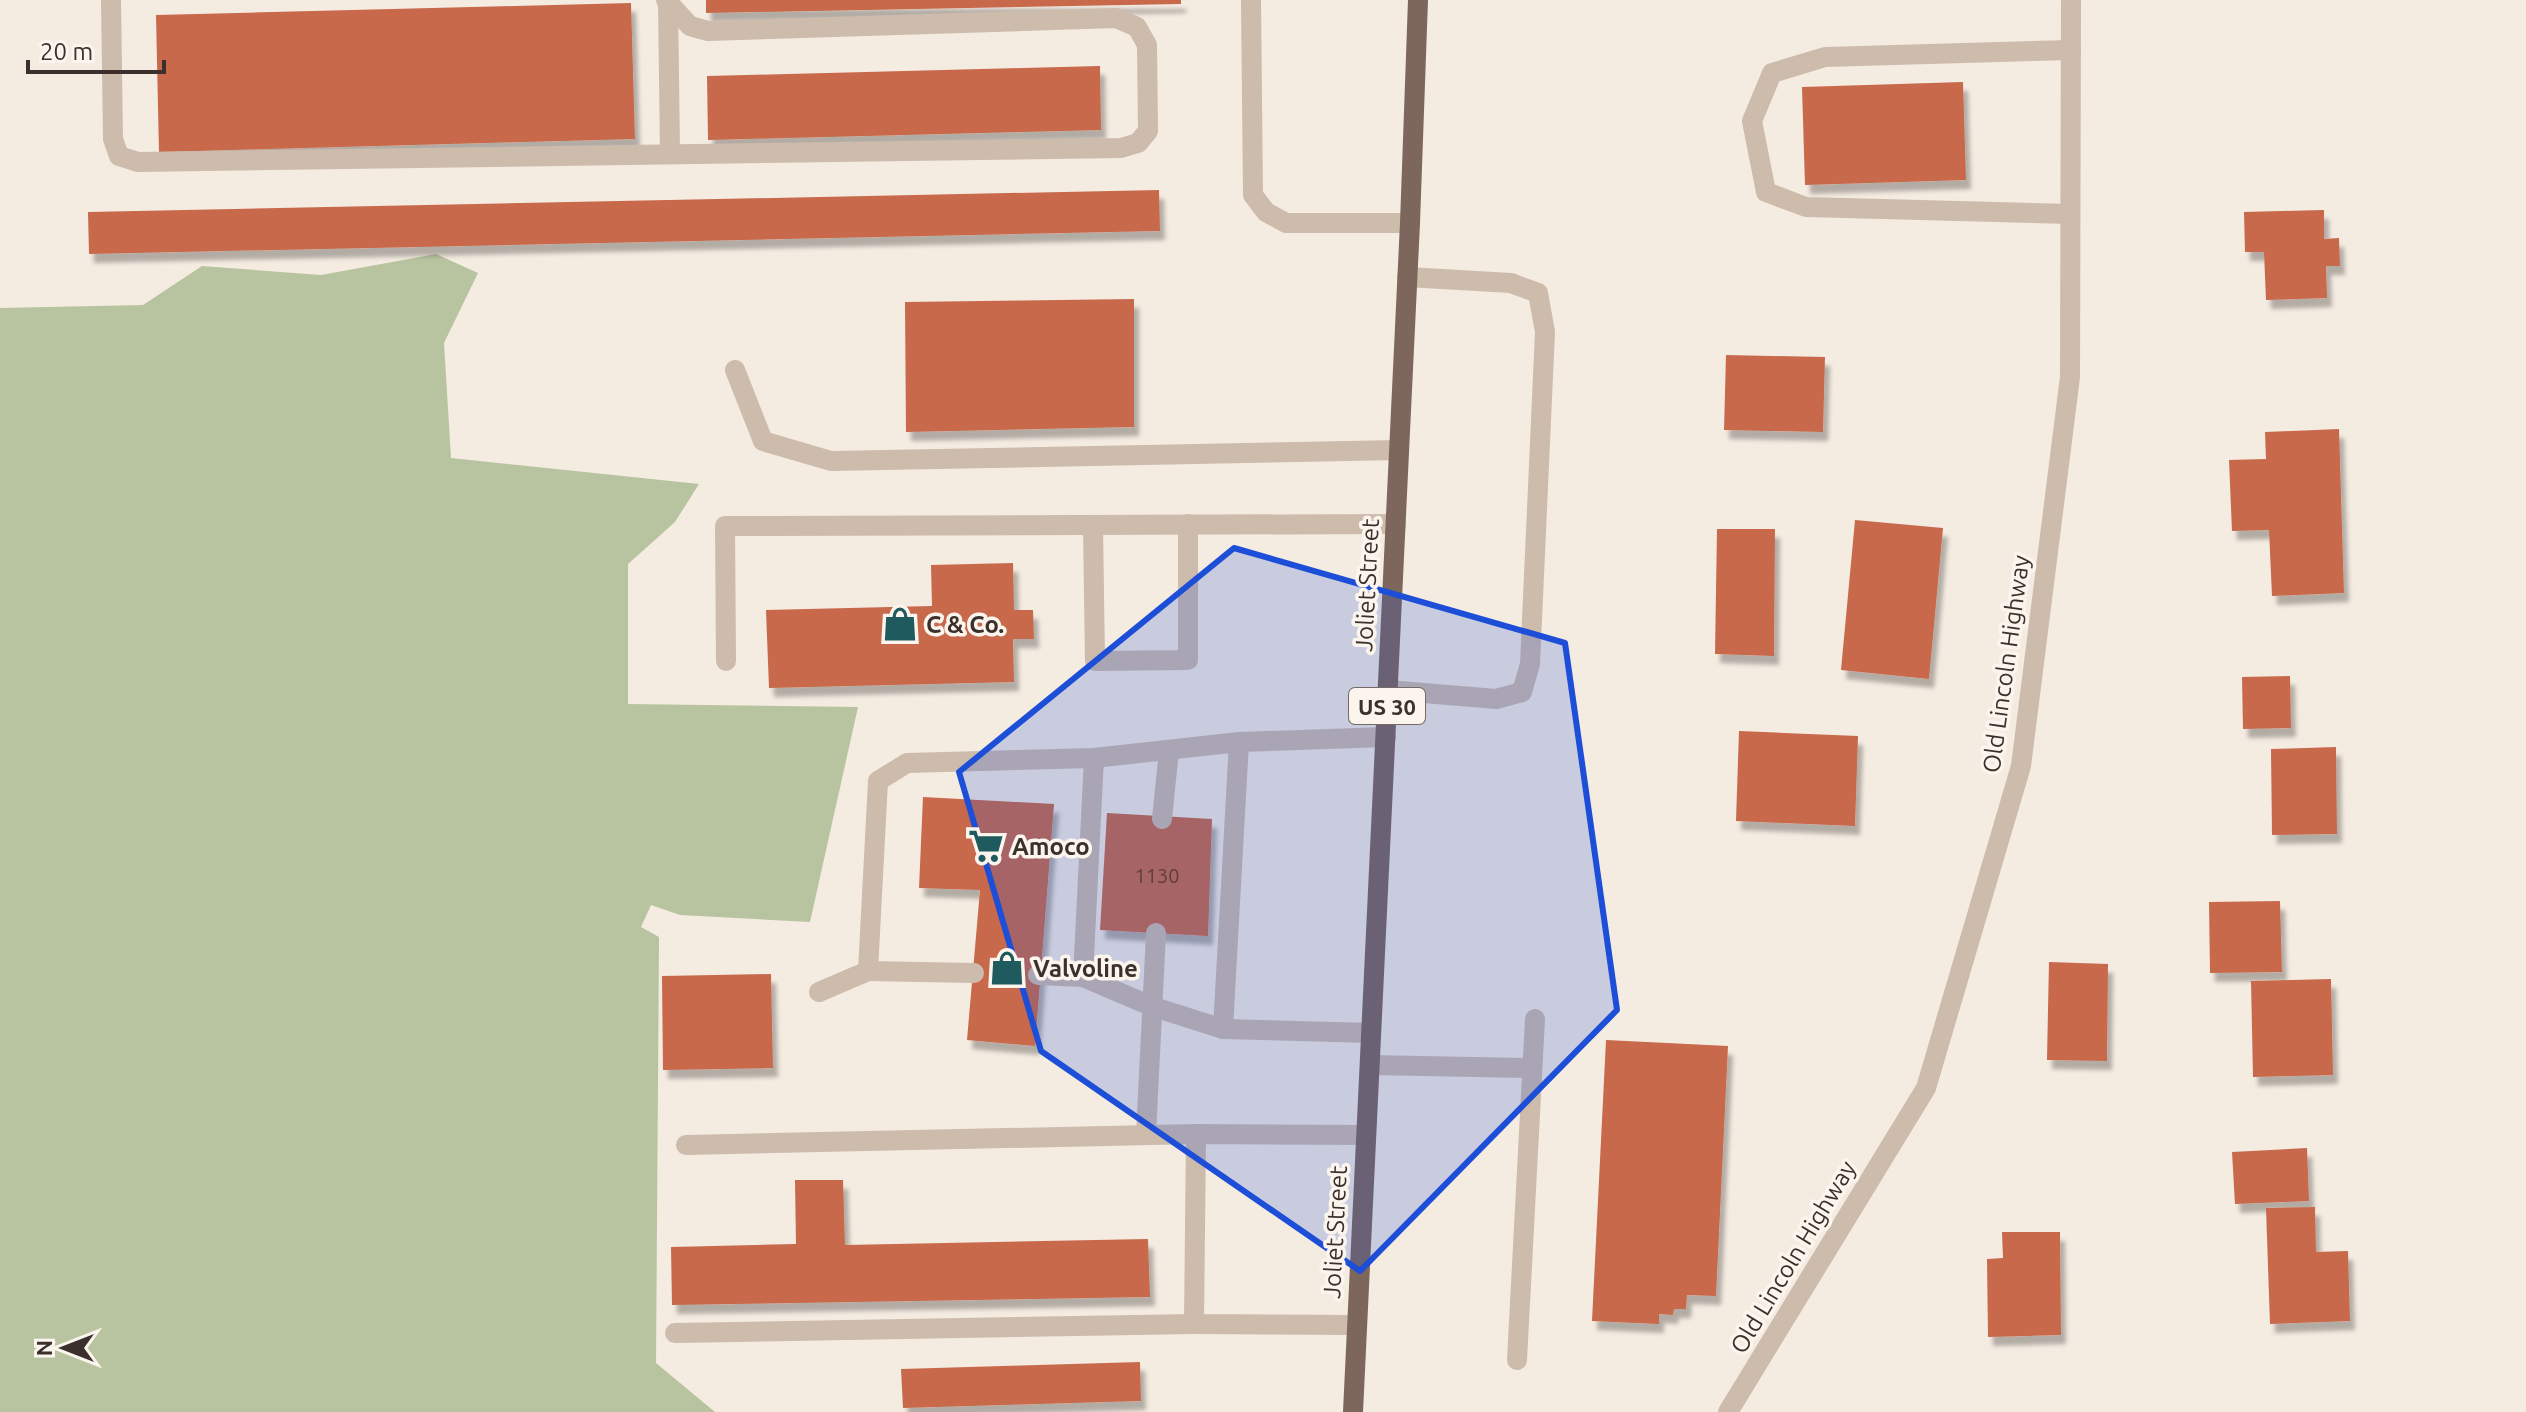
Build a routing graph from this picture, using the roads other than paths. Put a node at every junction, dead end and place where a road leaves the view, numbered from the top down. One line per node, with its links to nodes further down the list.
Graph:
1 (111, 0): 7 (street)
2 (1251, 0): 9 (street)
3 (1418, 0): 9 (main road, Joliet Street / US 30)
4 (2071, 0): 6 (street, Old Lincoln Highway)
5 (667, 1): 7 (street); 7 (street)
6 (2071, 50): 8 (street, Old Lincoln Highway); 8 (street)
7 (670, 154)
8 (2070, 214): 44 (street, Old Lincoln Highway)
9 (1410, 223): 10 (main road, Joliet Street / US 30)
10 (1407, 277): 12 (main road, Joliet Street / US 30); 17 (street)
11 (735, 370): 12 (street)
12 (1399, 450): 14 (main road, Joliet Street / US 30)
13 (1188, 524): 14 (street); 15 (street); 15 (street)
14 (1396, 524): 17 (main road, Joliet Street / US 30)
15 (1093, 525): 16 (street)
16 (726, 661)
17 (1388, 690): 18 (main road, Joliet Street / US 30)
18 (1386, 737): 19 (street); 32 (main road, Joliet Street / US 30)
19 (1239, 742): 20 (street); 31 (street)
20 (1169, 750): 21 (street); 22 (street)
21 (1094, 758): 24 (street); 27 (street)
22 (1162, 819)
23 (1156, 933): 29 (street)
24 (868, 971): 25 (street); 28 (street)
25 (974, 973)
26 (1038, 975): 27 (street)
27 (1083, 977): 29 (street)
28 (819, 992)
29 (1151, 1006): 31 (street); 36 (street)
30 (1535, 1019): 34 (street)
31 (1223, 1029): 32 (street)
32 (1371, 1033): 33 (main road, Joliet Street / US 30)
33 (1370, 1065): 34 (street); 37 (main road, Joliet Street / US 30)
34 (1532, 1068): 42 (street)
35 (1196, 1134): 36 (street); 37 (street); 39 (street)
36 (1146, 1135): 38 (street)
37 (1366, 1135): 40 (main road, Joliet Street / US 30)
38 (686, 1145)
39 (1194, 1324): 40 (street); 41 (street)
40 (1357, 1325): 43 (main road, Joliet Street / US 30)
41 (675, 1333)
42 (1517, 1360)
43 (1353, 1412)
44 (1728, 1412)

